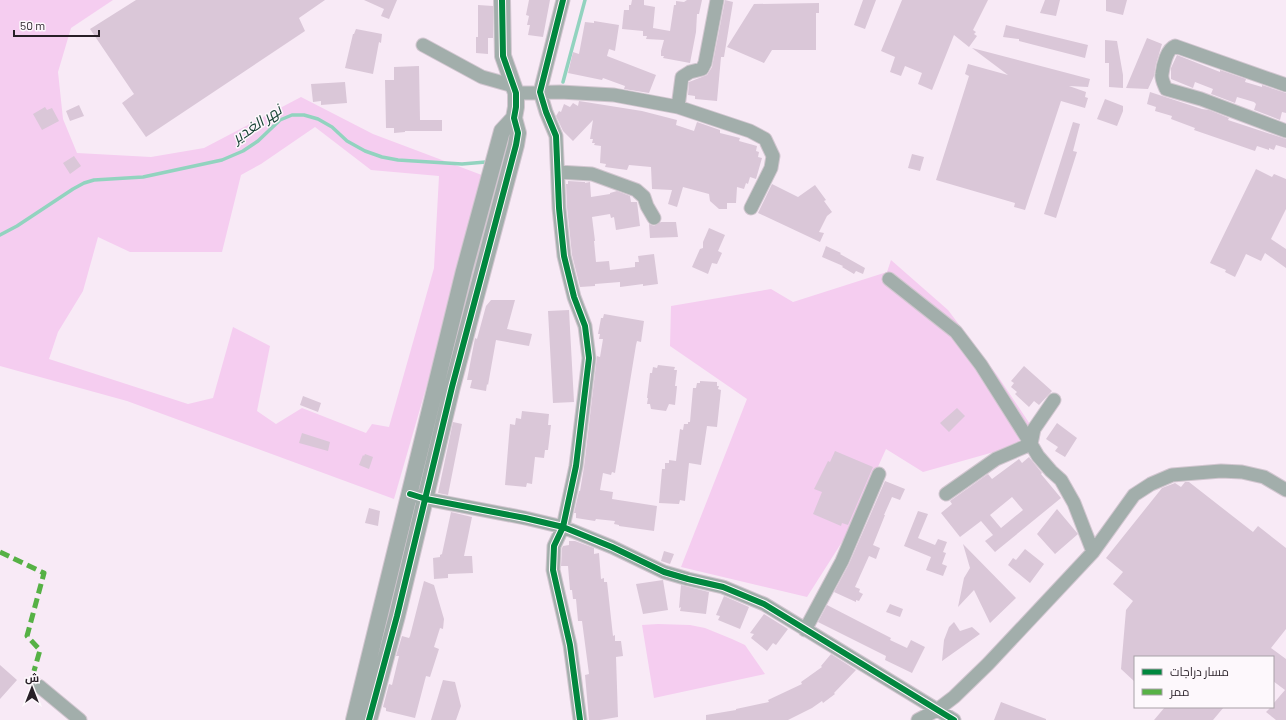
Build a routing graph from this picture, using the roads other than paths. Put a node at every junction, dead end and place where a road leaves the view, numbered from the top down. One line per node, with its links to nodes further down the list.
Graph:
1 (502, 0): 6 (street)
2 (564, 0): 7 (street)
3 (717, 0): 8 (street)
4 (423, 45): 6 (street)
5 (1286, 85): 10 (street)
6 (515, 89): 7 (street); 9 (street)
7 (540, 92): 8 (street); 11 (street)
8 (678, 107): 12 (street)
9 (514, 118): 19 (street); 21 (street)
10 (1286, 131)
11 (558, 172): 13 (street); 22 (street)
12 (752, 208)
13 (654, 218)
14 (889, 279): 16 (street)
15 (1054, 400): 16 (street)
16 (1031, 444): 20 (street); 23 (street)
17 (879, 474): 24 (street)
18 (1286, 490): 23 (street)
19 (410, 494): 21 (street); 28 (street)
20 (946, 494)
21 (426, 499): 22 (street); 29 (street)
22 (563, 527): 24 (street); 30 (street)
23 (1093, 552): 26 (street)
24 (805, 630): 26 (street)
25 (39, 686): 27 (street)
26 (937, 710): 31 (street); 32 (street)
27 (80, 720)
28 (354, 720)
29 (369, 720)
30 (580, 720)
31 (918, 720)
32 (954, 720)

